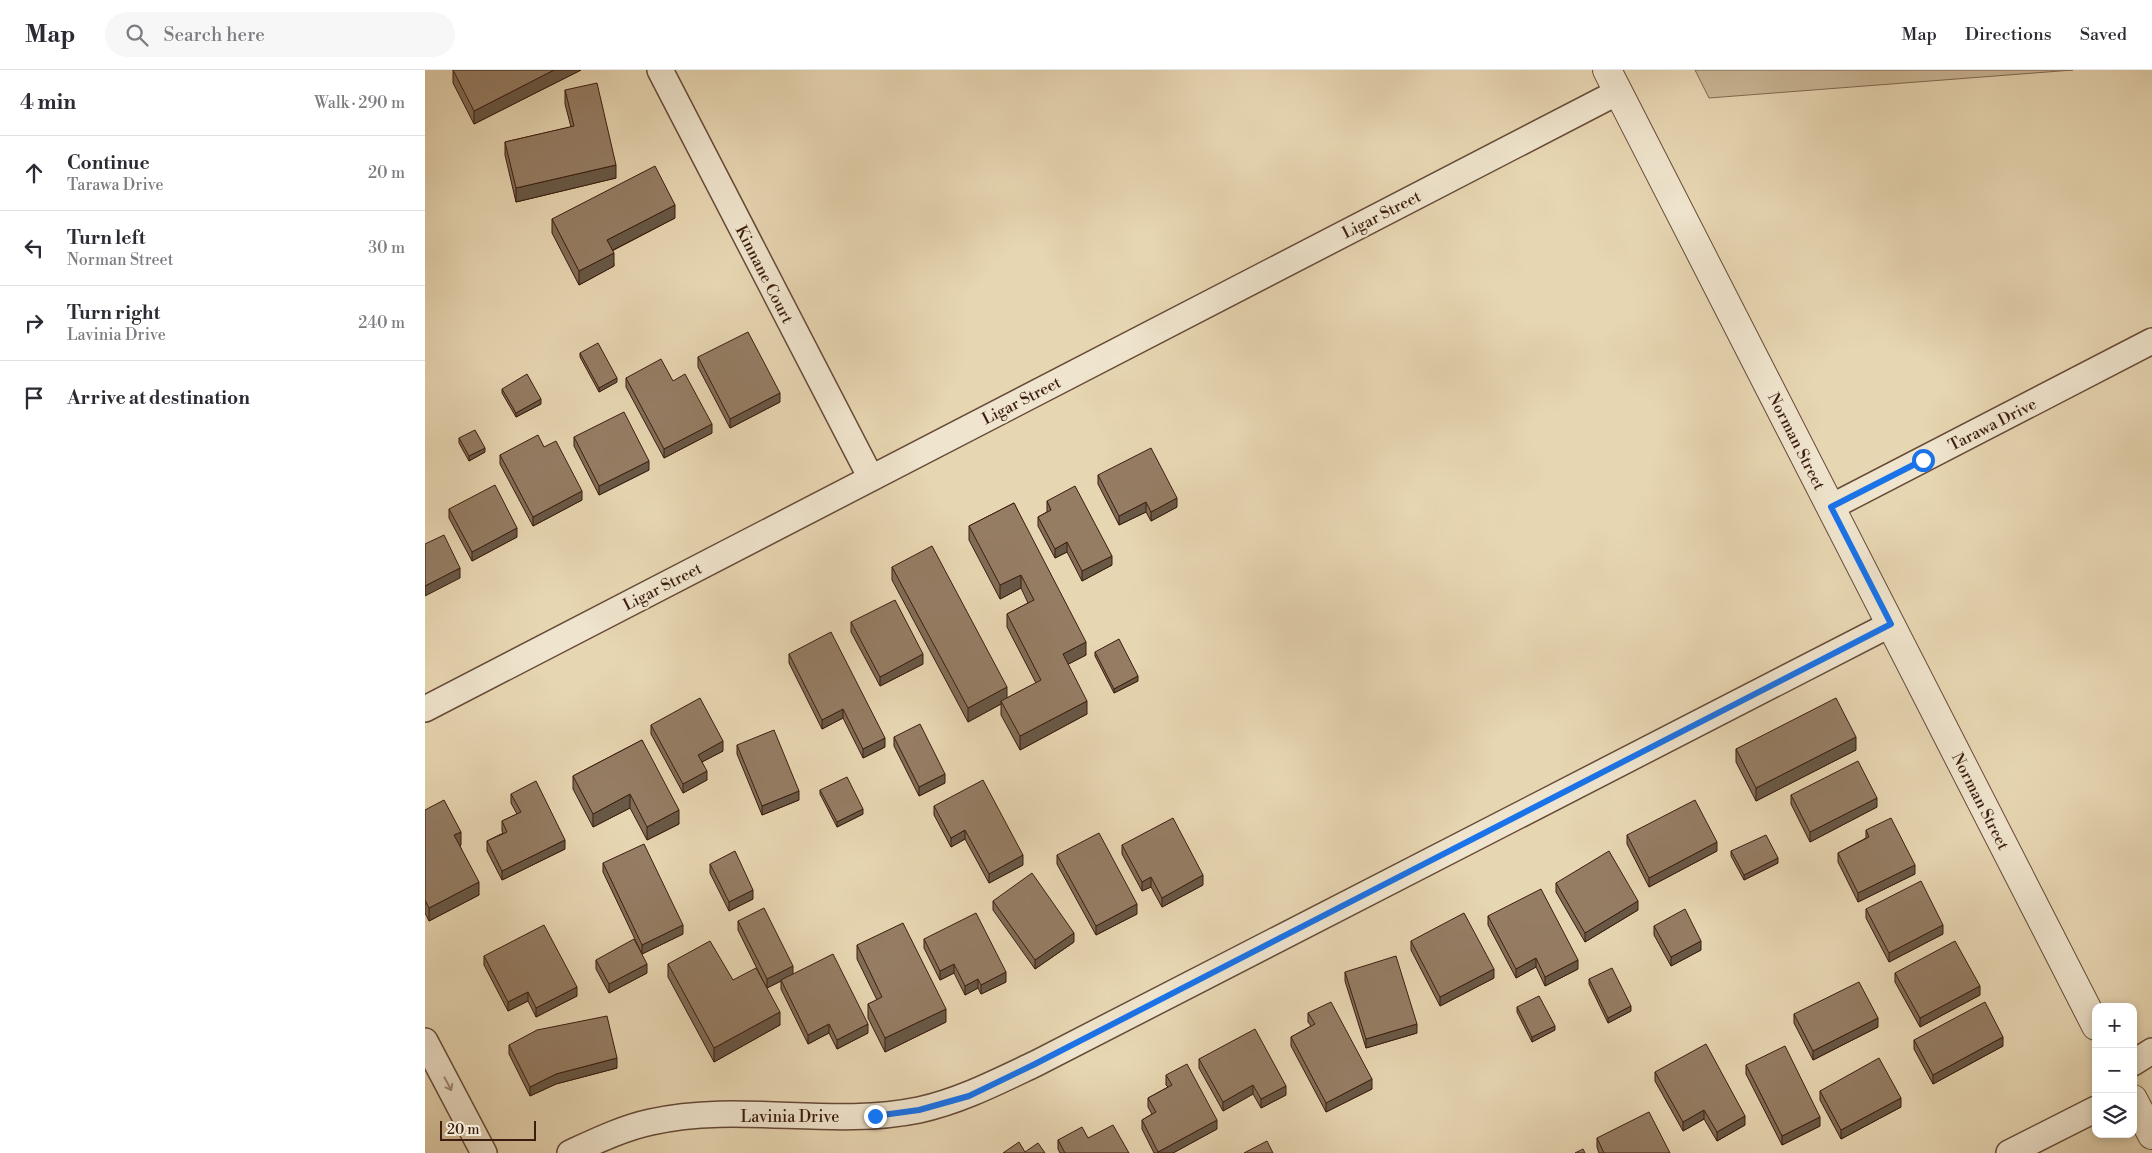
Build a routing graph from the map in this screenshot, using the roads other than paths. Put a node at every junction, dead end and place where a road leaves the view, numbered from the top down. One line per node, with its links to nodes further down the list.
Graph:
1 (660, 70): 4 (street, Kinnane Court)
2 (1613, 81): 4 (street, Ligar Street); 5 (street, Norman Street)
3 (2152, 341): 5 (street, Tarawa Drive)
4 (871, 478): 7 (street, Ligar Street)
5 (1831, 507): 6 (street, Norman Street)
6 (1891, 624): 8 (street, Norman Street); 16 (street, Lavinia Drive)
7 (425, 709)
8 (2092, 1018)
9 (425, 1041): 15 (street, one-way to 15)
10 (2152, 1051): 11 (street)
11 (2137, 1060)
12 (2137, 1107): 14 (street)
13 (2092, 1110): 17 (street)
14 (2152, 1135)
15 (484, 1153)
16 (570, 1153)
17 (2009, 1153)

